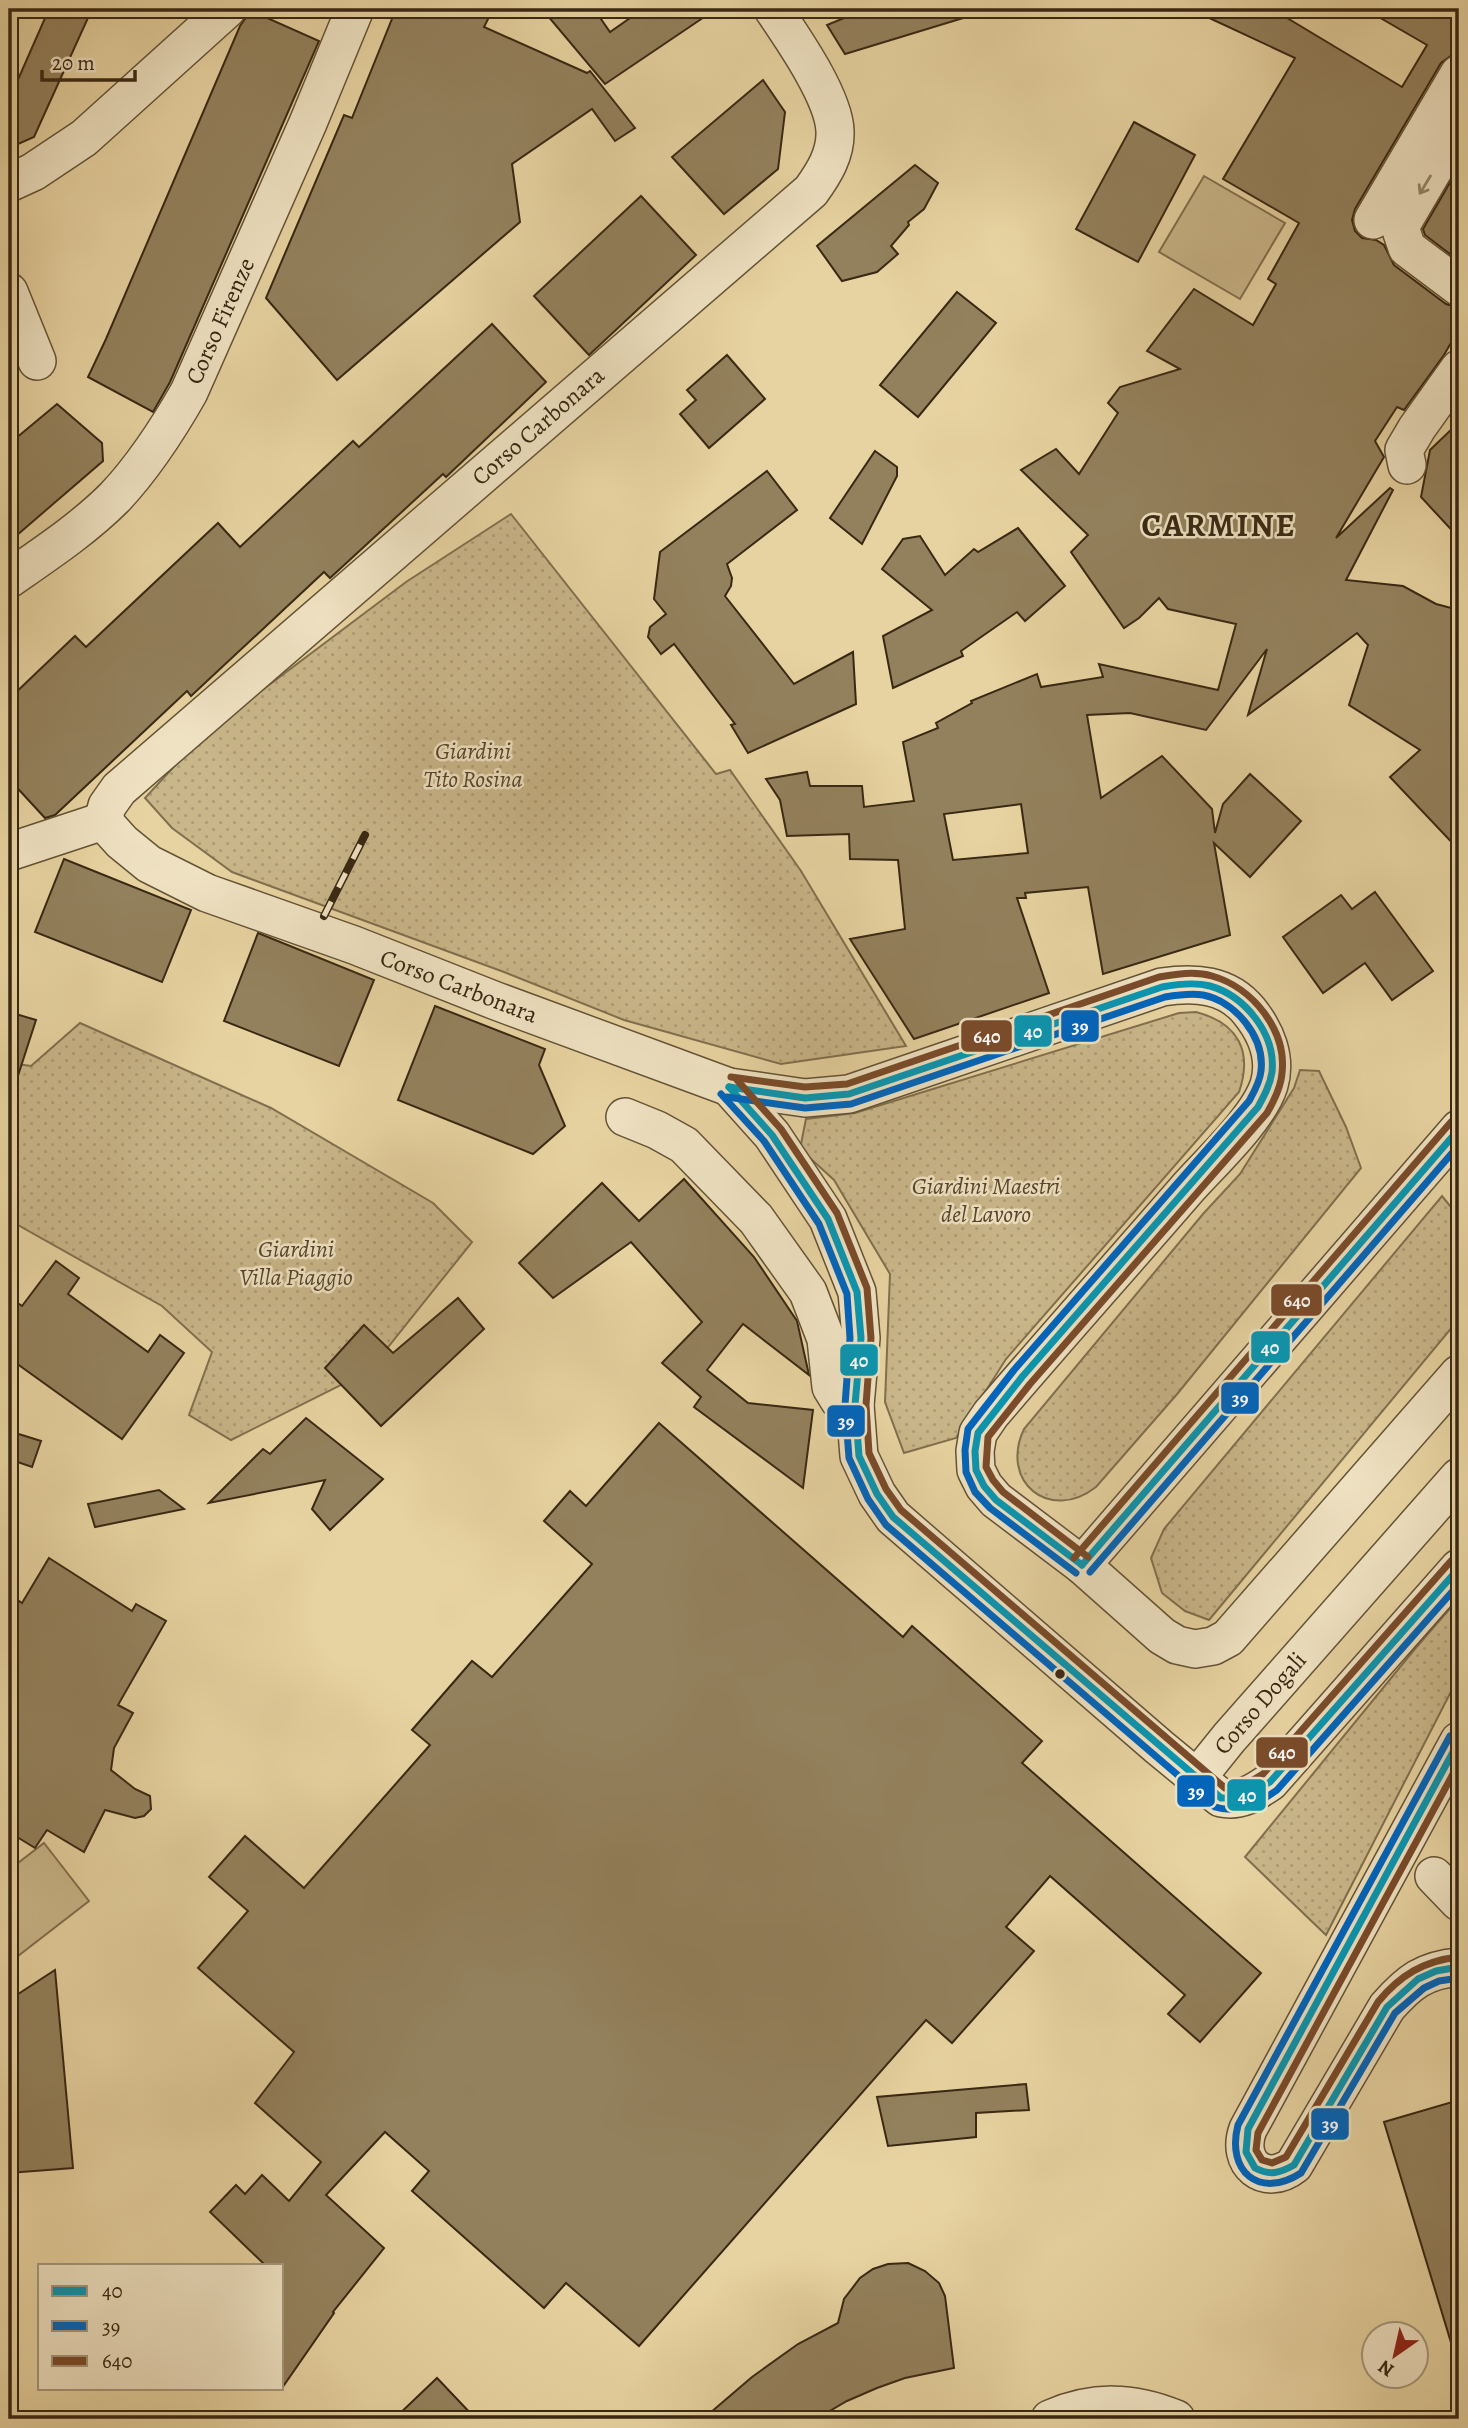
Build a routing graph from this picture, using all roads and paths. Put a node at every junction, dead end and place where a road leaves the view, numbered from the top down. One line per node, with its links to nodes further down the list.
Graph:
1 (227, 9): 6 (street)
2 (355, 9): 13 (street, Corso Firenze)
3 (788, 14): 14 (street, Corso Carbonara)
4 (1459, 74): 7 (street)
5 (1459, 126): 8 (street, one-way to 8)
6 (9, 183)
7 (1373, 220)
8 (1459, 287)
9 (9, 292): 10 (street)
10 (37, 361)
11 (1459, 369): 12 (street)
12 (1407, 465)
13 (9, 579)
14 (103, 821): 15 (street); 16 (street, Corso Carbonara)
15 (9, 852)
16 (729, 1087): 20 (street); 22 (street, Corso Carbonara)
17 (625, 1117): 20 (street)
18 (1459, 1129): 22 (street)
19 (1459, 1374): 22 (street)
20 (855, 1405): 25 (street)
21 (1459, 1477): 25 (street, Corso Dogali)
22 (1082, 1565)
23 (1459, 1568): 25 (street, Corso Dogali)
24 (1459, 1741): 26 (street)
25 (1196, 1779)
26 (1459, 1967)
27 (1050, 2419): 28 (street)
28 (1176, 2419)

